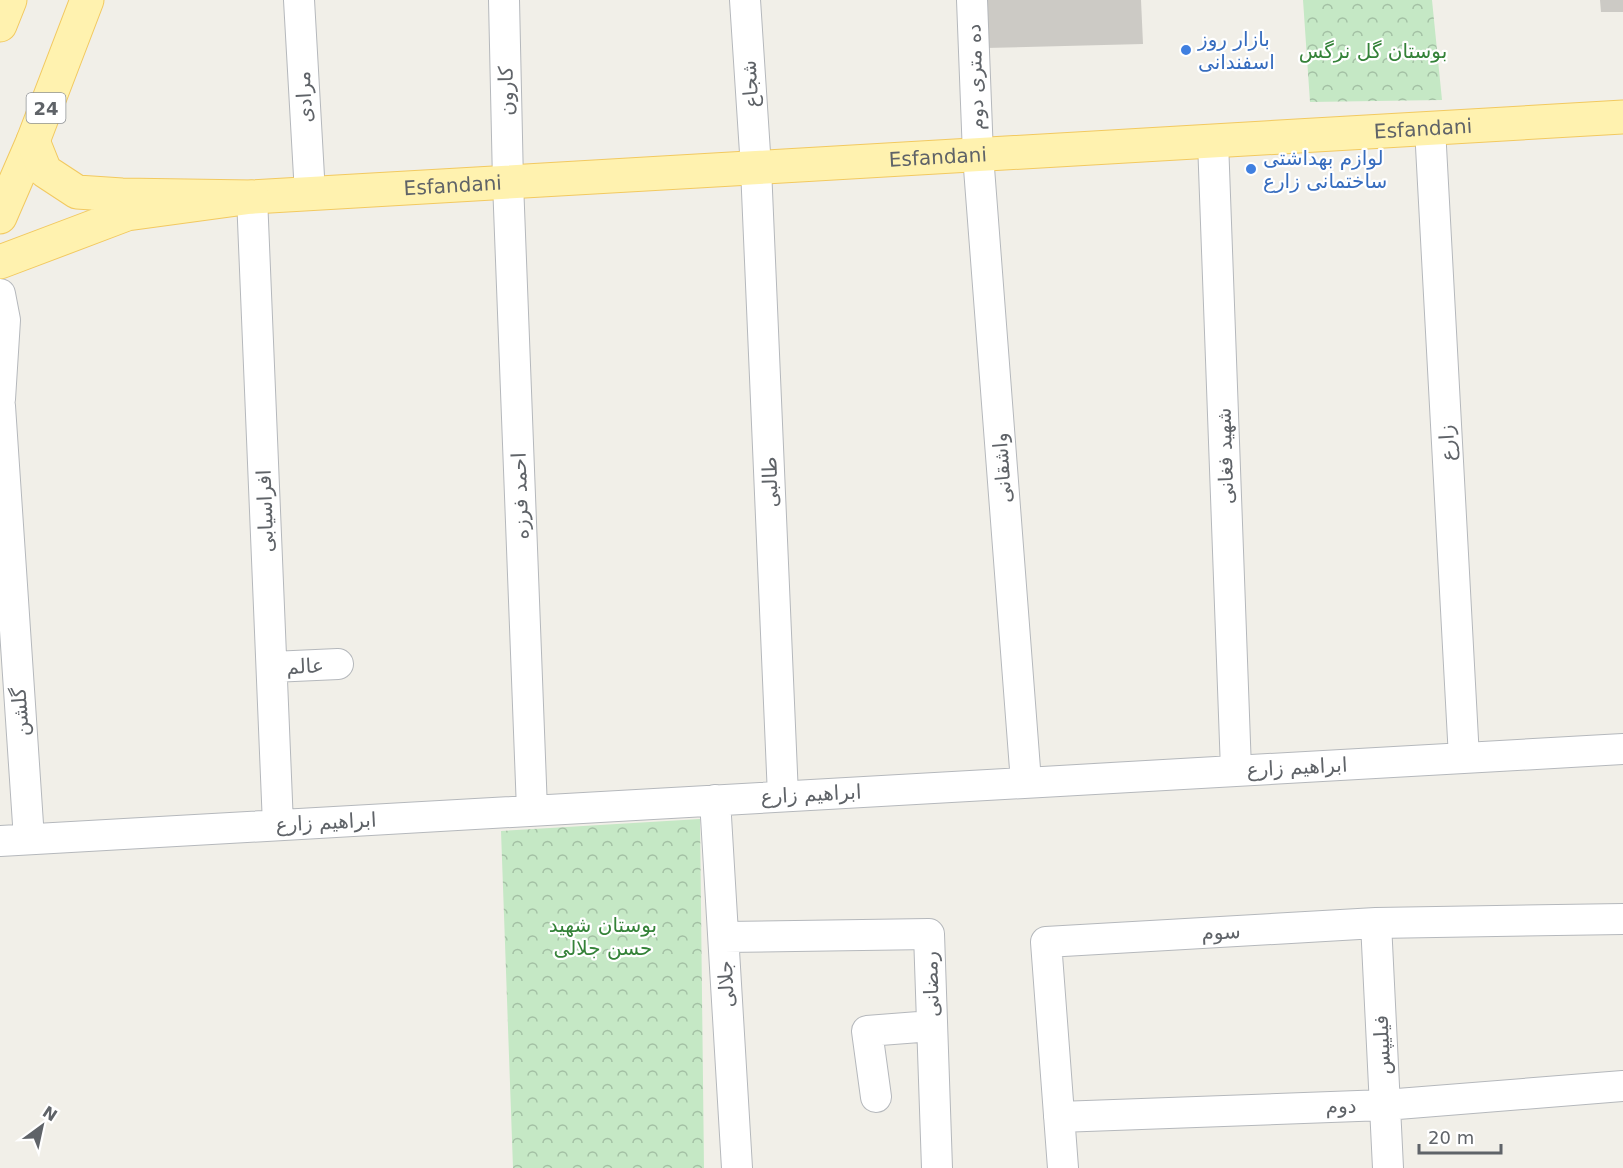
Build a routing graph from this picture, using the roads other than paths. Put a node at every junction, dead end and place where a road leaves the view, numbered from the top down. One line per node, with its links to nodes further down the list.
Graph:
1 (10, 0): 7 (main road)
2 (87, 0): 10 (main road, 24)
3 (299, 0): 15 (street, مرادی)
4 (504, 0): 14 (street, کارون)
5 (745, 0): 13 (street, شجاع)
6 (972, 0): 12 (street, ده متری دوم)
7 (0, 25)
8 (1623, 117): 9 (main road, Esfandani)
9 (1430, 128): 11 (main road, Esfandani); 25 (street, زارع)
10 (33, 141): 16 (main road); 17 (main road, 24)
11 (1213, 141): 12 (main road, Esfandani); 26 (street, شهید فغانی)
12 (978, 155): 13 (main road, Esfandani); 27 (street, واشقانی)
13 (756, 168): 14 (main road, Esfandani); 28 (street, طالبی)
14 (508, 182): 15 (main road, Esfandani); 30 (street, احمد فرزه)
15 (310, 194): 16 (main road, Esfandani)
16 (252, 197): 18 (main road); 23 (street, افراسیابی)
17 (0, 217)
18 (0, 261)
19 (0, 294): 20 (street)
20 (0, 399)
21 (0, 406): 32 (street, گلشن)
22 (338, 664): 23 (street, عالم)
23 (272, 668): 31 (street, افراسیابی)
24 (1623, 749): 25 (street, ابراهیم زارع)
25 (1464, 758): 26 (street, ابراهیم زارع)
26 (1236, 770): 27 (street, ابراهیم زارع)
27 (1026, 782): 28 (street, ابراهیم زارع)
28 (783, 796): 29 (street, ابراهیم زارع)
29 (715, 800): 30 (street, ابراهیم زارع); 35 (street, جلالی)
30 (531, 810): 31 (street, ابراهیم زارع)
31 (279, 825): 32 (street, ابراهیم زارع)
32 (14, 840)
33 (1623, 919): 34 (street, سوم)
34 (1376, 922): 39 (street, فیلیپس); 40 (street, سوم)
35 (724, 937): 36 (street, رمضانی); 41 (street, جلالی)
36 (932, 1026): 38 (street); 42 (street, رمضانی)
37 (1623, 1086): 39 (street, دوم)
38 (876, 1097)
39 (1385, 1105): 40 (street, دوم); 44 (street, فیلیپس)
40 (1059, 1117): 43 (street, سوم)
41 (737, 1168)
42 (937, 1168)
43 (1063, 1168)
44 (1388, 1168)

